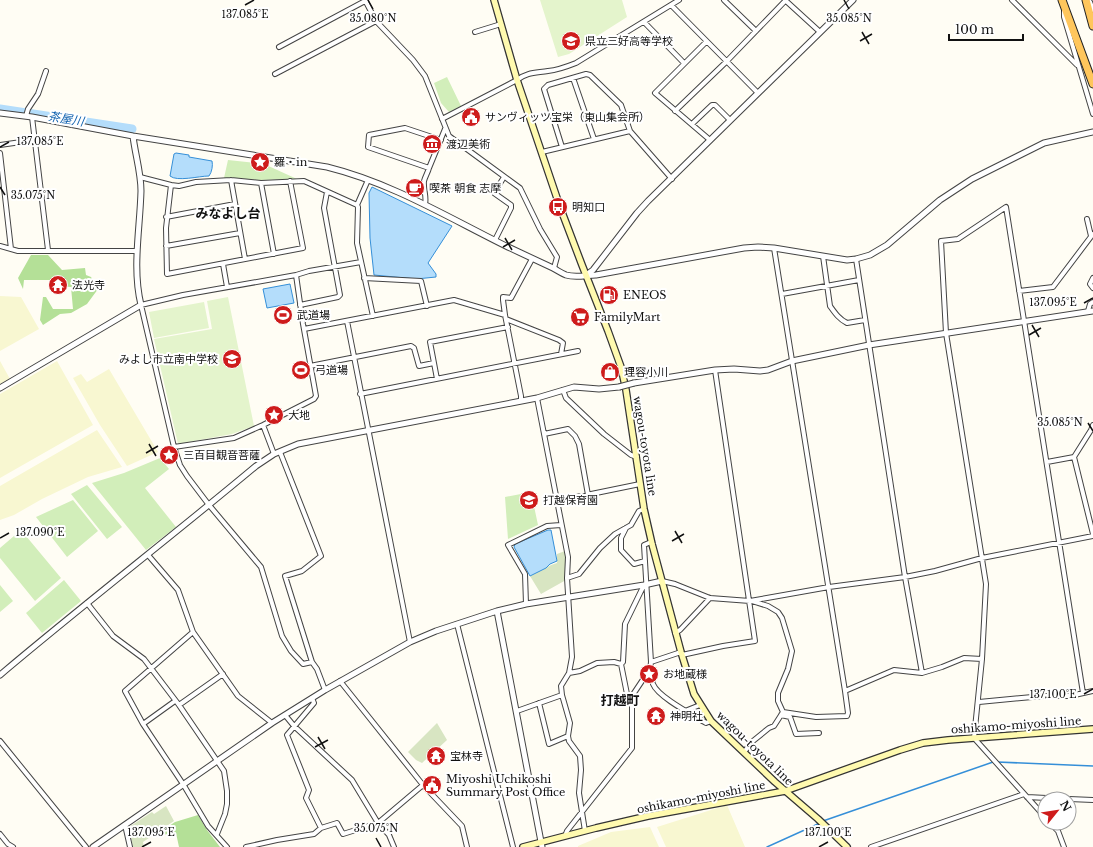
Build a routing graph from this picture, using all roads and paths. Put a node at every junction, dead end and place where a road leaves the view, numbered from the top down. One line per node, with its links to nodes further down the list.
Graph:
1 (365, 0): 13 (street); 21 (street)
2 (494, 0): 15 (main road, wagou-toyota line)
3 (679, 0): 11 (street)
4 (724, 0): 17 (street)
5 (785, 0): 17 (street); 19 (street)
6 (1012, 0): 24 (street)
7 (1086, 0): 16 (highway)
8 (1089, 0): 12 (street)
9 (850, 1): 19 (street)
10 (1063, 2): 24 (street); 29 (highway)
11 (671, 5): 14 (street); 20 (street)
12 (1093, 10)
13 (376, 21): 26 (street); 35 (street)
14 (644, 22): 23 (street); 28 (street)
15 (501, 24): 18 (street); 28 (main road, wagou-toyota line)
16 (1093, 26)
17 (756, 31): 22 (street)
18 (475, 32)
19 (820, 32): 30 (street)
20 (706, 42): 22 (street); 23 (street)
21 (279, 47)
22 (726, 62): 30 (street); 31 (street)
23 (684, 63): 31 (street)
24 (1078, 66): 34 (street)
25 (46, 70): 33 (street)
26 (276, 74)
27 (573, 78): 39 (street); 42 (street); 47 (street)
28 (517, 80): 35 (street); 48 (main road, wagou-toyota line)
29 (1093, 84)
30 (758, 93): 36 (street)
31 (675, 111): 37 (street)
32 (0, 113): 33 (street)
33 (28, 114): 41 (street); 43 (street)
34 (1093, 114)
35 (442, 119): 38 (street)
36 (730, 120): 37 (street); 45 (street)
37 (692, 124): 45 (street)
38 (446, 129): 44 (street); 52 (street)
39 (630, 131): 42 (street); 53 (street)
40 (1093, 132): 78 (street)
41 (133, 136): 51 (street); 55 (street)
42 (594, 139): 47 (street)
43 (35, 140): 46 (street); 72 (street)
44 (441, 140): 50 (street); 50 (street)
45 (710, 140): 53 (street)
46 (0, 145)
47 (562, 147): 48 (street)
48 (542, 152): 84 (main road, wagou-toyota line)
49 (0, 153): 71 (street)
50 (429, 168): 61 (street)
51 (140, 177): 58 (street); 73 (street)
52 (504, 177): 67 (street); 82 (street)
53 (672, 179): 84 (street)
54 (231, 180): 57 (street); 58 (street); 60 (street)
55 (368, 180): 61 (street); 62 (street)
56 (290, 181): 57 (street); 59 (street); 74 (street)
57 (261, 183): 74 (street)
58 (171, 184): 63 (street)
59 (327, 192): 62 (street); 81 (street)
60 (235, 204): 63 (street); 65 (street)
61 (425, 204): 67 (street)
62 (357, 205): 79 (street)
63 (166, 217): 69 (street)
64 (1087, 219): 66 (street)
65 (240, 233): 69 (street); 76 (street)
66 (1092, 235): 91 (street)
67 (495, 240): 77 (street)
68 (0, 246): 71 (street)
69 (166, 246): 80 (street)
70 (774, 248): 75 (street); 84 (street); 92 (street)
71 (11, 249): 72 (street)
72 (48, 250): 73 (street)
73 (136, 251): 95 (street)
74 (274, 254): 76 (street)
75 (823, 256): 78 (street); 88 (street)
76 (245, 259): 80 (street)
77 (532, 259): 82 (street); 99 (street)
78 (856, 259): 87 (street)
79 (361, 262): 81 (street); 85 (street)
80 (222, 264): 89 (street)
81 (335, 266): 83 (street); 94 (street)
82 (554, 268): 84 (street)
83 (296, 275): 89 (street); 94 (street)
84 (586, 275): 129 (main road, wagou-toyota line)
85 (364, 278): 96 (street); 98 (street)
86 (1093, 278): 90 (street)
87 (859, 280): 88 (street); 100 (street)
88 (828, 286): 92 (street); 100 (street)
89 (227, 287): 95 (street)
90 (1093, 288)
91 (1019, 291): 102 (street); 105 (street)
92 (782, 294): 110 (street)
93 (1093, 302): 97 (street)
94 (300, 305): 104 (street)
95 (141, 306): 116 (street); 126 (street)
96 (427, 306): 98 (street); 99 (street)
97 (1091, 311): 102 (street)
98 (372, 316): 101 (street)
99 (506, 317): 103 (street); 108 (street)
100 (865, 320): 106 (street)
101 (347, 321): 104 (street); 109 (street)
102 (1023, 321): 105 (street); 130 (street)
103 (508, 328): 111 (street); 112 (street)
104 (304, 329): 113 (street)
105 (946, 333): 106 (street); 142 (street)
106 (869, 345): 110 (street); 144 (street)
107 (578, 351): 108 (street)
108 (561, 354): 112 (street)
109 (353, 357): 111 (street); 113 (street); 118 (street)
110 (792, 361): 114 (street); 148 (street)
111 (434, 363): 115 (street)
112 (515, 364): 115 (street); 120 (street)
113 (310, 366): 121 (street)
114 (715, 370): 117 (street, bridge); 151 (street)
115 (437, 379): 118 (street)
116 (0, 388)
117 (563, 390): 119 (street); 129 (street)
118 (360, 394): 123 (street)
119 (537, 398): 120 (street); 125 (street)
120 (521, 401): 123 (street)
121 (263, 425): 126 (street); 127 (street)
122 (1093, 425): 124 (street)
123 (368, 431): 127 (street); 158 (street)
124 (1092, 431): 128 (street)
125 (544, 434): 132 (street); 133 (street)
126 (174, 447): 134 (street)
127 (277, 453): 134 (street); 161 (street)
128 (1074, 457): 130 (street); 138 (street)
129 (637, 458): 131 (main road, wagou-toyota line)
130 (1047, 462): 140 (street)
131 (640, 484): 132 (street); 135 (main road, wagou-toyota line)
132 (588, 495): 133 (street)
133 (557, 501): 136 (street)
134 (209, 505): 141 (street); 161 (street)
135 (644, 509): 137 (street); 139 (main road, wagou-toyota line)
136 (561, 525): 145 (street); 153 (street)
137 (627, 528): 143 (street); 145 (street)
138 (1093, 535): 140 (street)
139 (651, 542): 143 (street); 146 (main road, wagou-toyota line)
140 (1059, 542): 142 (street); 176 (street)
141 (148, 554): 152 (street); 156 (street)
142 (982, 558): 144 (street); 160 (street)
143 (645, 561): 147 (street)
144 (906, 577): 148 (street); 167 (street)
145 (567, 578): 149 (street)
146 (662, 581): 147 (street); 150 (street); 157 (main road, wagou-toyota line)
147 (645, 585): 149 (street); 162 (street); 163 (street)
148 (829, 587): 151 (street); 174 (street)
149 (568, 598): 153 (street); 166 (street)
150 (710, 598): 151 (street); 157 (street)
151 (750, 601): 159 (street); 187 (street)
152 (87, 603): 164 (street); 169 (street)
153 (526, 604): 154 (street)
154 (497, 610): 155 (street); 185 (street)
155 (457, 624): 158 (street); 228 (street)
156 (193, 632): 164 (street); 168 (street)
157 (675, 633): 159 (main road, wagou-toyota line)
158 (410, 642): 172 (street)
159 (681, 654): 162 (street); 183 (main road, wagou-toyota line)
160 (982, 659): 167 (street); 181 (street)
161 (312, 662): 173 (street)
162 (651, 662): 165 (street)
163 (621, 664): 166 (street); 180 (street)
164 (151, 668): 179 (street); 191 (street)
165 (650, 669): 170 (street); 171 (street)
166 (569, 673): 177 (street)
167 (922, 673): 174 (street)
168 (223, 674): 184 (street); 190 (street)
169 (0, 675)
170 (646, 676): 171 (street); 180 (street)
171 (652, 678): 186 (street)
172 (340, 681): 173 (street); 201 (street)
173 (325, 690): 178 (street)
174 (845, 691): 187 (street)
175 (1093, 691): 176 (street)
176 (1083, 693): 181 (street)
177 (562, 695): 182 (street); 195 (street)
178 (312, 698): 188 (street); 192 (street)
179 (175, 701): 184 (street); 191 (street)
180 (632, 701): 208 (street)
181 (979, 702): 196 (street)
182 (538, 703): 185 (street); 195 (street)
183 (700, 705): 186 (street); 189 (main road, wagou-toyota line)
184 (179, 706): 199 (street)
185 (517, 711): 219 (street)
186 (685, 711): 189 (street)
187 (782, 713): 194 (street); 198 (street)
188 (285, 715): 190 (street); 192 (street)
189 (711, 721): 198 (main road, wagou-toyota line)
190 (272, 723): 199 (street)
191 (143, 724): 200 (street)
192 (294, 726): 209 (street); 211 (street)
193 (1093, 729): 196 (main road, oshikamo-miyoshi line)
194 (819, 733)
195 (568, 736): 208 (street)
196 (974, 738): 202 (main road, oshikamo-miyoshi line); 203 (street)
197 (0, 742): 221 (street)
198 (744, 752): 202 (main road, wagou-toyota line)
199 (217, 761): 200 (street); 215 (street)
200 (183, 784): 210 (street); 215 (street)
201 (423, 785): 209 (street); 227 (street)
202 (785, 791): 212 (main road, oshikamo-miyoshi line); 230 (main road, wagou-toyota line)
203 (1026, 795): 204 (street); 207 (street); 231 (street)
204 (1037, 796)
205 (1077, 799): 206 (street)
206 (1093, 800)
207 (1037, 808)
208 (582, 812): 212 (street); 216 (street)
209 (378, 823): 211 (street); 226 (street)
210 (125, 825): 222 (street); 223 (street)
211 (321, 828): 225 (street)
212 (585, 831): 216 (main road, oshikamo-miyoshi line)
213 (1058, 831): 232 (street)
214 (0, 834): 217 (street)
215 (217, 834): 224 (street)
216 (565, 836): 219 (main road, oshikamo-miyoshi line)
217 (5, 841): 218 (street); 220 (street)
218 (0, 843)
219 (541, 845): 229 (main road, oshikamo-miyoshi line)
220 (14, 847)
221 (86, 847)
222 (93, 847)
223 (130, 847)
224 (227, 847)
225 (246, 847)
226 (394, 847)
227 (467, 847)
228 (513, 847)
229 (523, 847)
230 (847, 847)
231 (871, 847)
232 (1064, 847)

